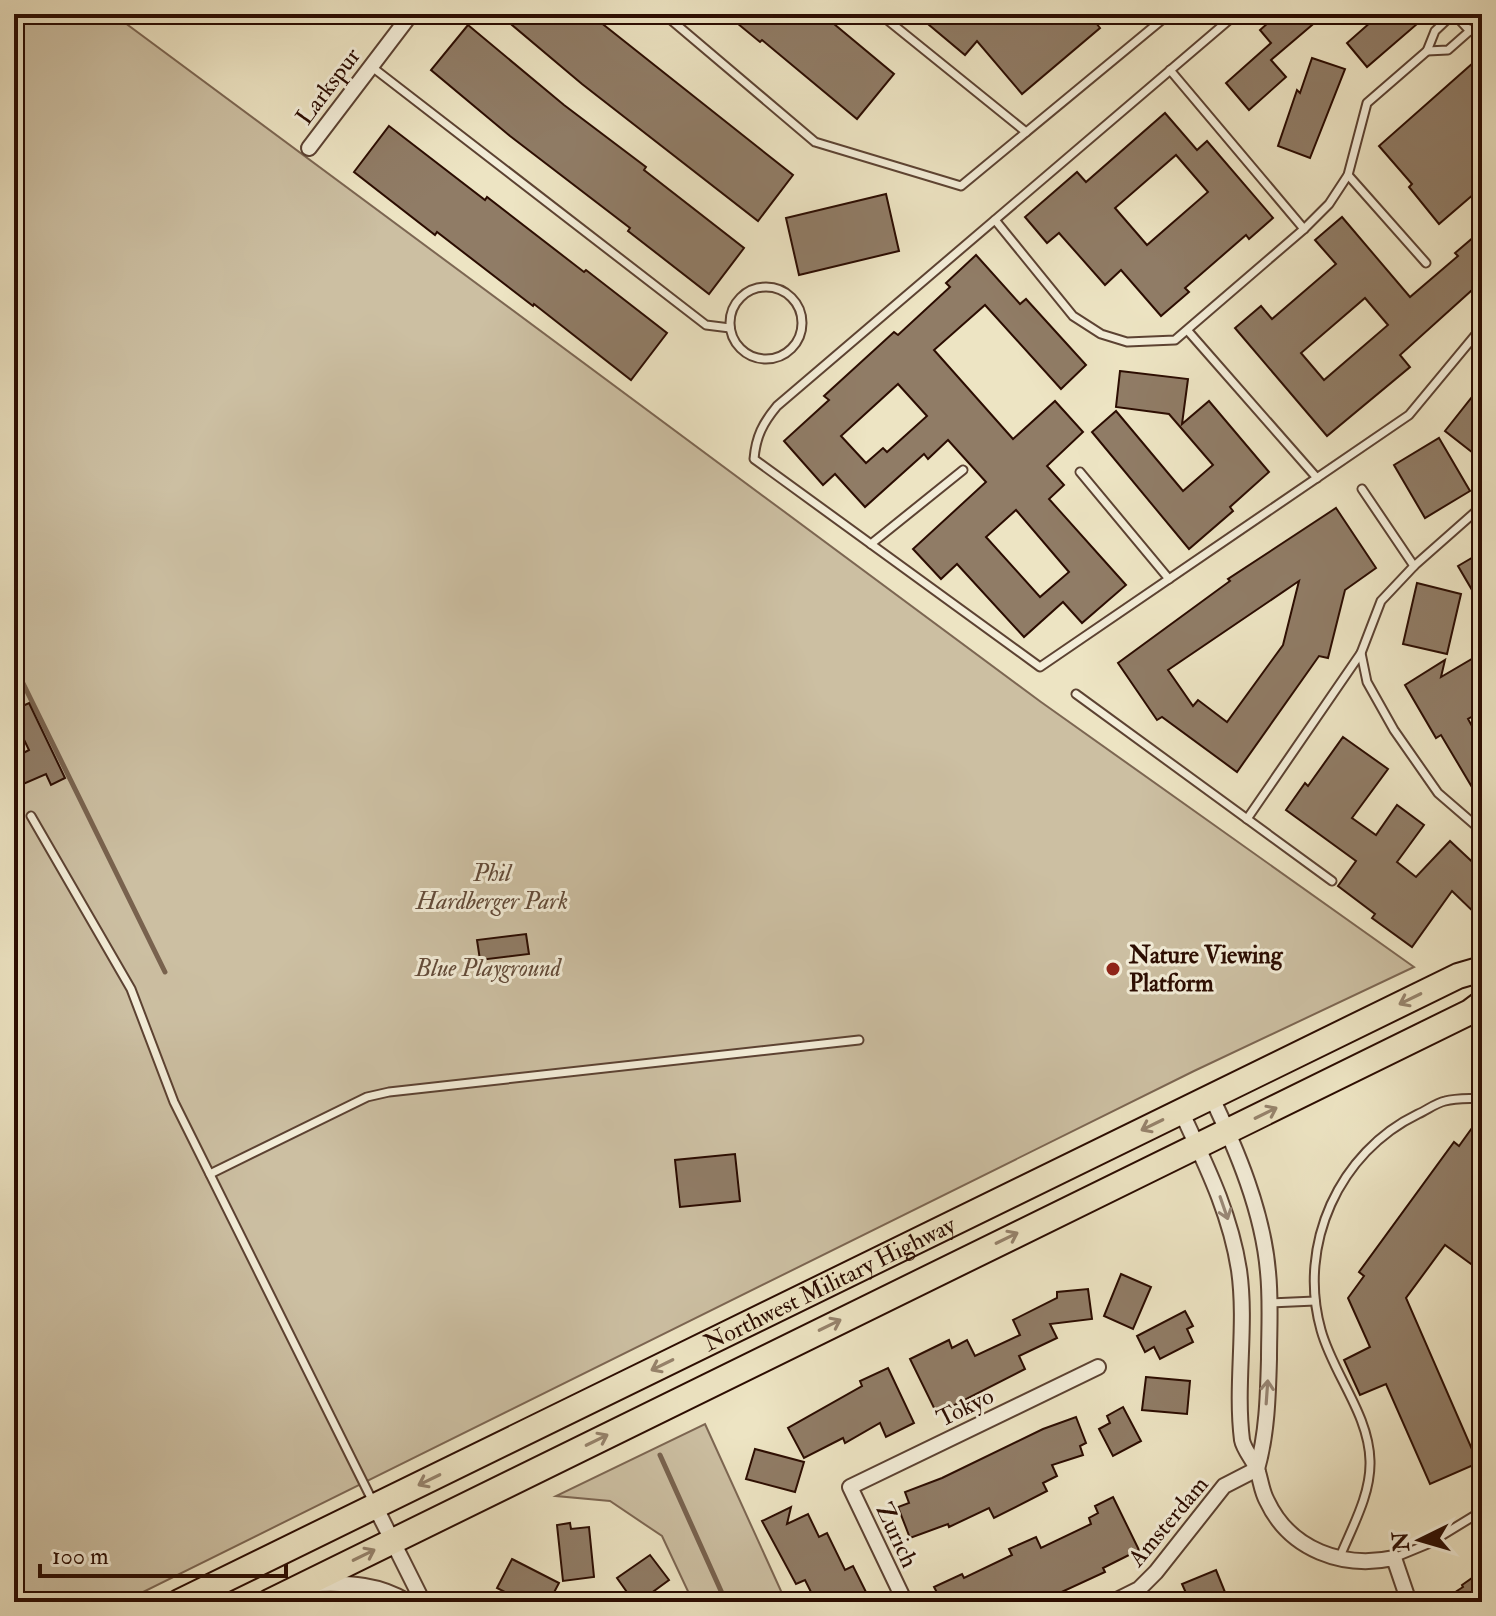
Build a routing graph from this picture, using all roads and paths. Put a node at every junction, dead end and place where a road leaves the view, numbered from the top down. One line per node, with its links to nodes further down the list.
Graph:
1 (411, 14): 10 (street, Larkspur)
2 (664, 14): 12 (lane)
3 (880, 14): 12 (lane)
4 (1169, 14): 12 (lane)
5 (1236, 14): 11 (lane)
6 (1454, 14): 8 (lane); 9 (lane)
7 (1482, 20): 8 (lane)
8 (1470, 31): 9 (lane)
9 (1427, 51): 14 (lane)
10 (370, 66): 13 (street, Larkspur); 19 (lane)
11 (1170, 70): 15 (lane); 16 (lane)
12 (1026, 132)
13 (309, 148)
14 (1348, 175): 16 (lane); 17 (lane)
15 (995, 220): 20 (lane); 26 (lane)
16 (1304, 229): 20 (lane)
17 (1426, 263)
18 (1482, 327): 23 (lane)
19 (730, 328): 19 (lane)
20 (1188, 331): 23 (lane)
21 (963, 470): 26 (lane)
22 (1080, 472): 28 (lane)
23 (1317, 478): 28 (lane)
24 (1362, 489): 27 (lane)
25 (1482, 506): 27 (lane)
26 (871, 544): 28 (lane)
27 (1414, 566): 29 (lane)
28 (1169, 579)
29 (1361, 653): 32 (lane); 33 (lane)
30 (1076, 694): 32 (lane)
31 (31, 816): 43 (lane)
32 (1247, 819): 34 (lane)
33 (1482, 830)
34 (1332, 881)
35 (1482, 969): 38 (main road, Northwest Military Highway, one-way to 38)
36 (1482, 1003): 41 (main road, Northwest Military Highway, one-way to 36)
37 (859, 1040): 43 (lane)
38 (1211, 1096): 40 (main road, Northwest Military Highway); 41 (street)
39 (1482, 1098): 44 (lane)
40 (1181, 1111): 42 (street); 50 (main road, Northwest Military Highway, one-way to 50)
41 (1228, 1131): 42 (main road, Northwest Military Highway); 45 (street)
42 (1197, 1146): 46 (street, one-way to 46); 52 (main road, Northwest Military Highway, one-way to 42)
43 (210, 1174): 50 (lane)
44 (1315, 1301): 45 (lane); 54 (lane)
45 (1270, 1303): 46 (street); 48 (street, one-way to 45)
46 (1241, 1305): 48 (street)
47 (1098, 1367): 49 (street, Tokyo)
48 (1257, 1469): 54 (street); 56 (street, Amsterdam)
49 (850, 1487): 61 (street, Zurich)
50 (375, 1506): 52 (street); 57 (main road, Northwest Military Highway)
51 (1482, 1511): 53 (lane)
52 (394, 1541): 55 (main road, Northwest Military Highway, one-way to 52); 60 (street)
53 (1394, 1558): 54 (street); 63 (street)
54 (1339, 1559)
55 (305, 1584): 58 (main road, Northwest Military Highway); 59 (street)
56 (1142, 1596): 62 (street, Amsterdam)
57 (179, 1602)
58 (269, 1602)
59 (408, 1602)
60 (423, 1602)
61 (905, 1602)
62 (1113, 1602)
63 (1409, 1602)

